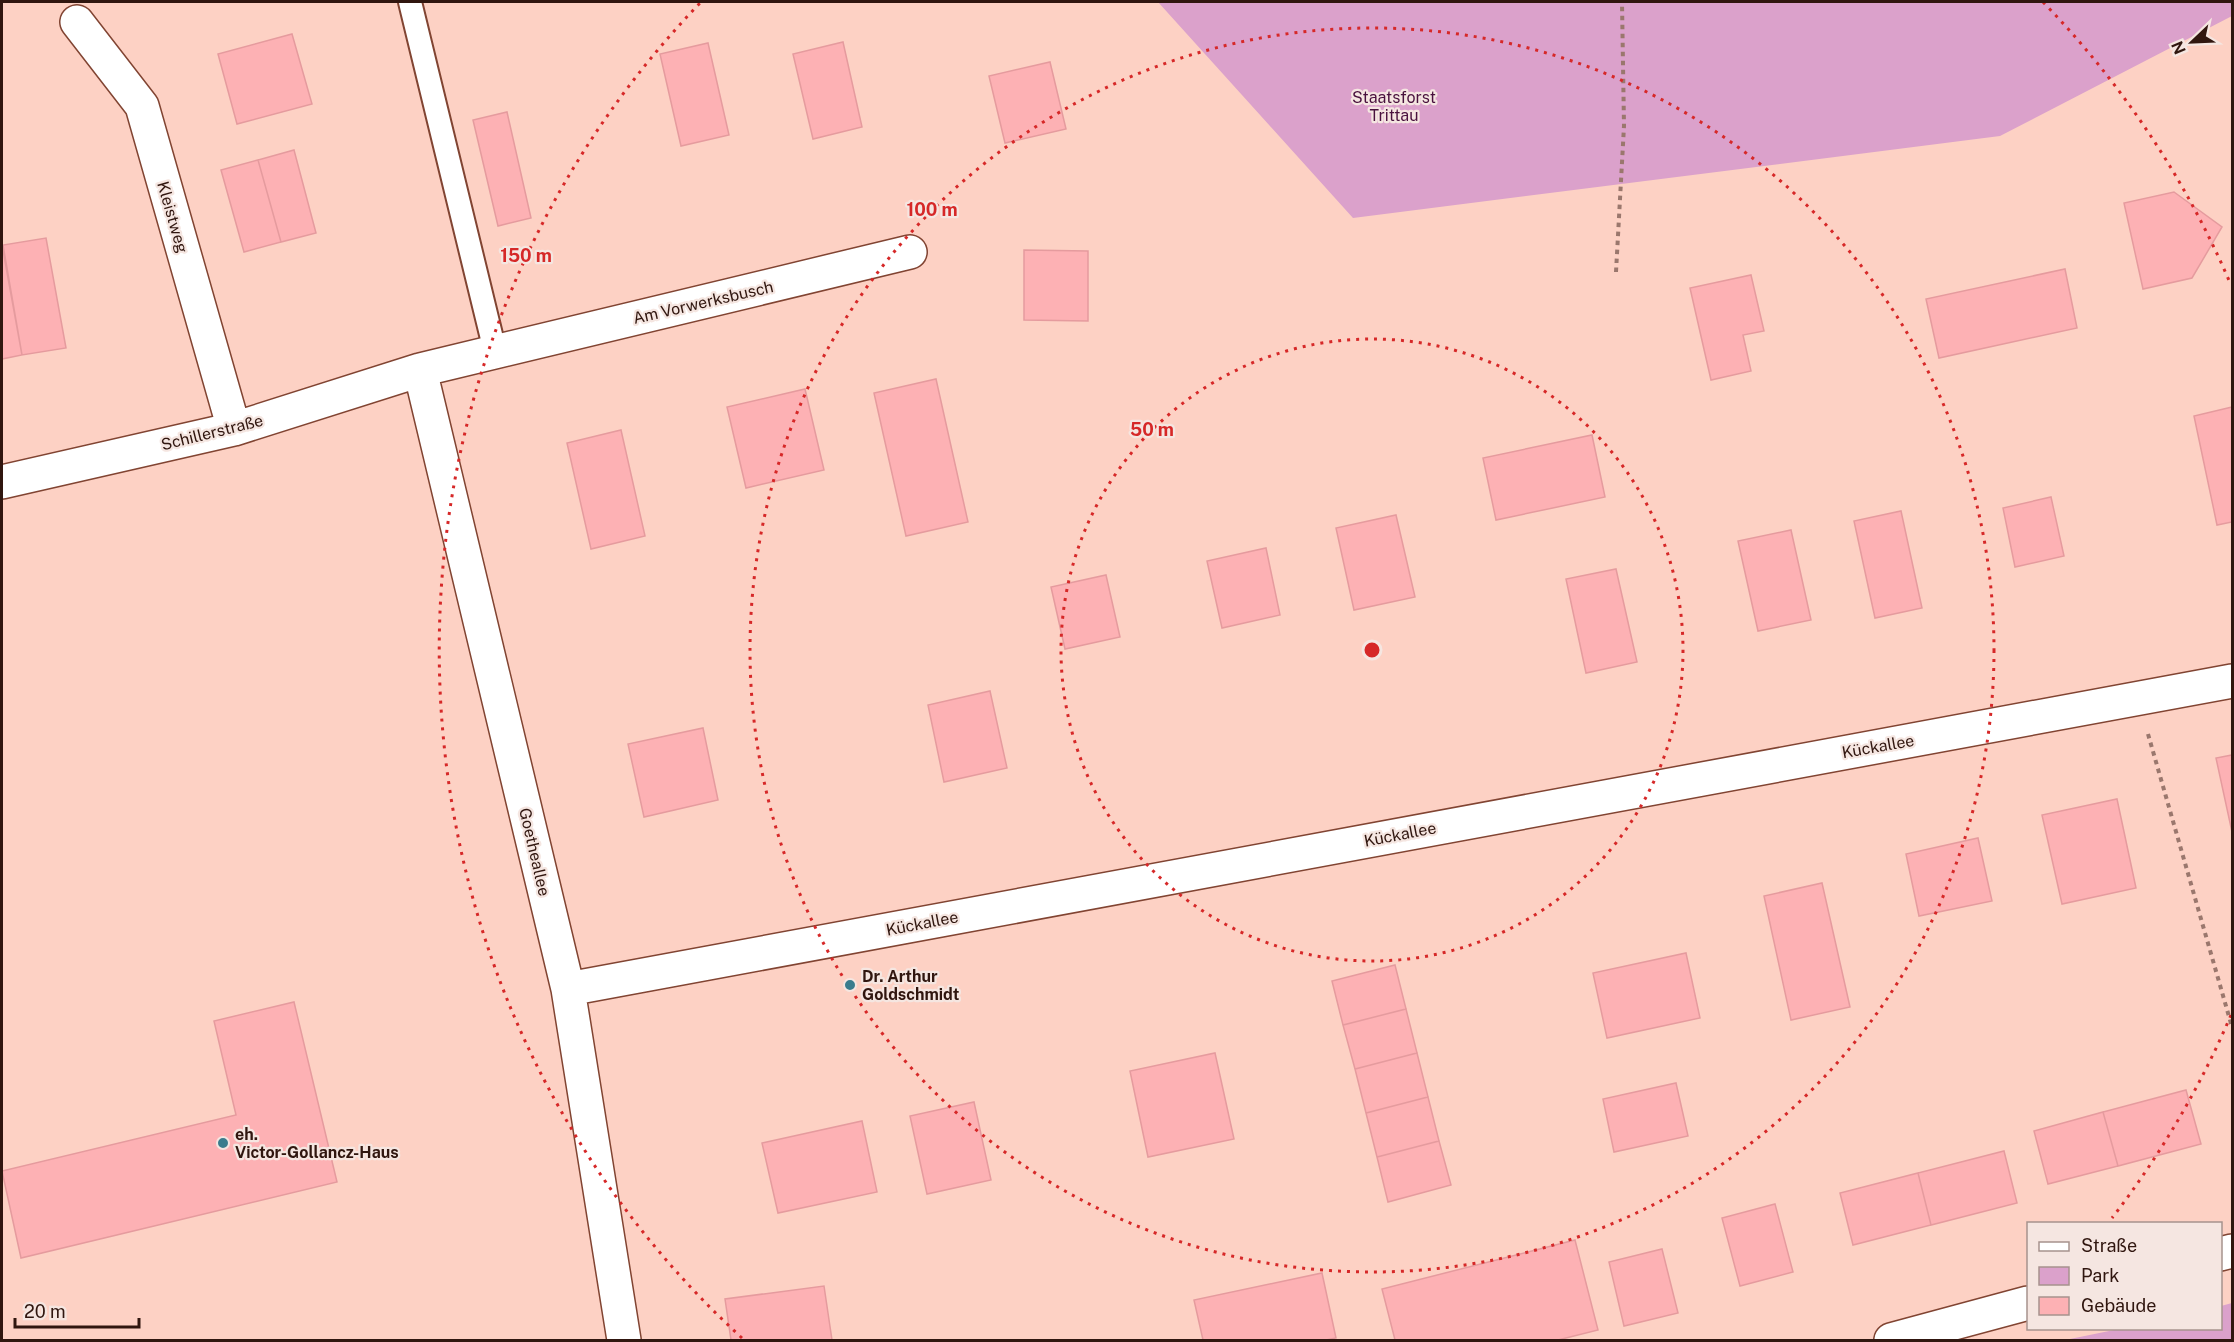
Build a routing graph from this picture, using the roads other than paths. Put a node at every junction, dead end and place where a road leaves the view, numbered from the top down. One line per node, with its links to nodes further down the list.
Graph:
1 (410, 2): 4 (lane)
2 (77, 22): 6 (street, Kleistweg)
3 (910, 252): 4 (street, Am Vorwerksbusch)
4 (495, 351): 5 (street, Am Vorwerksbusch)
5 (420, 370): 6 (street, Schillerstraße); 9 (street, Goetheallee)
6 (234, 429): 7 (street, Schillerstraße)
7 (2, 482)
8 (2232, 681): 9 (street, Kückallee)
9 (568, 989): 11 (street, Goetheallee)
10 (2027, 1304): 12 (street)
11 (624, 1341)
12 (1891, 1341)

